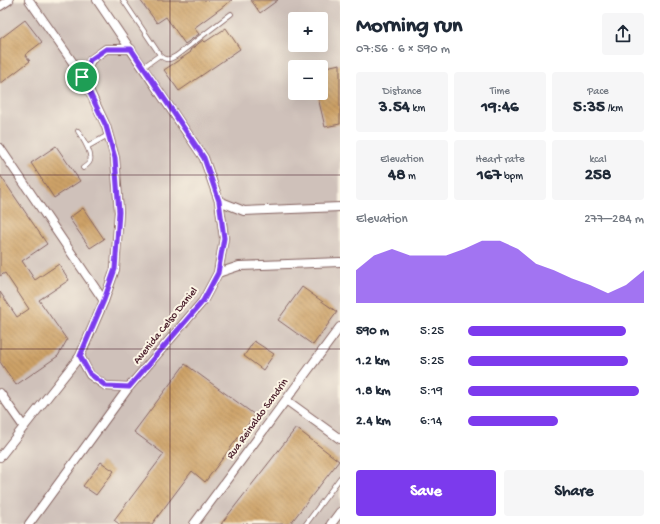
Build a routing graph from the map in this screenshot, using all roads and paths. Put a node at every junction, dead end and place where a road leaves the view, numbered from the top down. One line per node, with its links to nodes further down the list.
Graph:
1 (9, 0): 5 (street)
2 (29, 0): 10 (street)
3 (97, 0): 7 (street, Avenida Celso Daniel)
4 (123, 0): 8 (lane)
5 (0, 6)
6 (230, 14): 8 (lane)
7 (131, 49): 9 (street, Avenida Celso Daniel); 10 (street)
8 (160, 55): 9 (lane)
9 (143, 68): 16 (street, Avenida Celso Daniel)
10 (82, 77): 12 (street)
11 (78, 131): 13 (lane)
12 (108, 134): 13 (lane); 20 (street)
13 (87, 147): 15 (lane)
14 (0, 148): 20 (street)
15 (83, 168)
16 (219, 201): 17 (street); 19 (street, Avenida Celso Daniel)
17 (340, 207)
18 (340, 262): 19 (street)
19 (218, 273): 23 (street, Avenida Celso Daniel)
20 (104, 300): 22 (street)
21 (340, 327): 25 (street, Rua Reinaldo Sandrin)
22 (80, 356): 23 (street); 26 (street)
23 (129, 387): 31 (street, Avenida Celso Daniel)
24 (0, 393): 26 (street)
25 (286, 400): 27 (street); 32 (street, Rua Reinaldo Sandrin)
26 (24, 427): 28 (street)
27 (340, 439)
28 (0, 457)
29 (340, 478): 33 (lane)
30 (340, 512): 34 (street)
31 (29, 524)
32 (194, 524)
33 (306, 524)
34 (331, 524)

